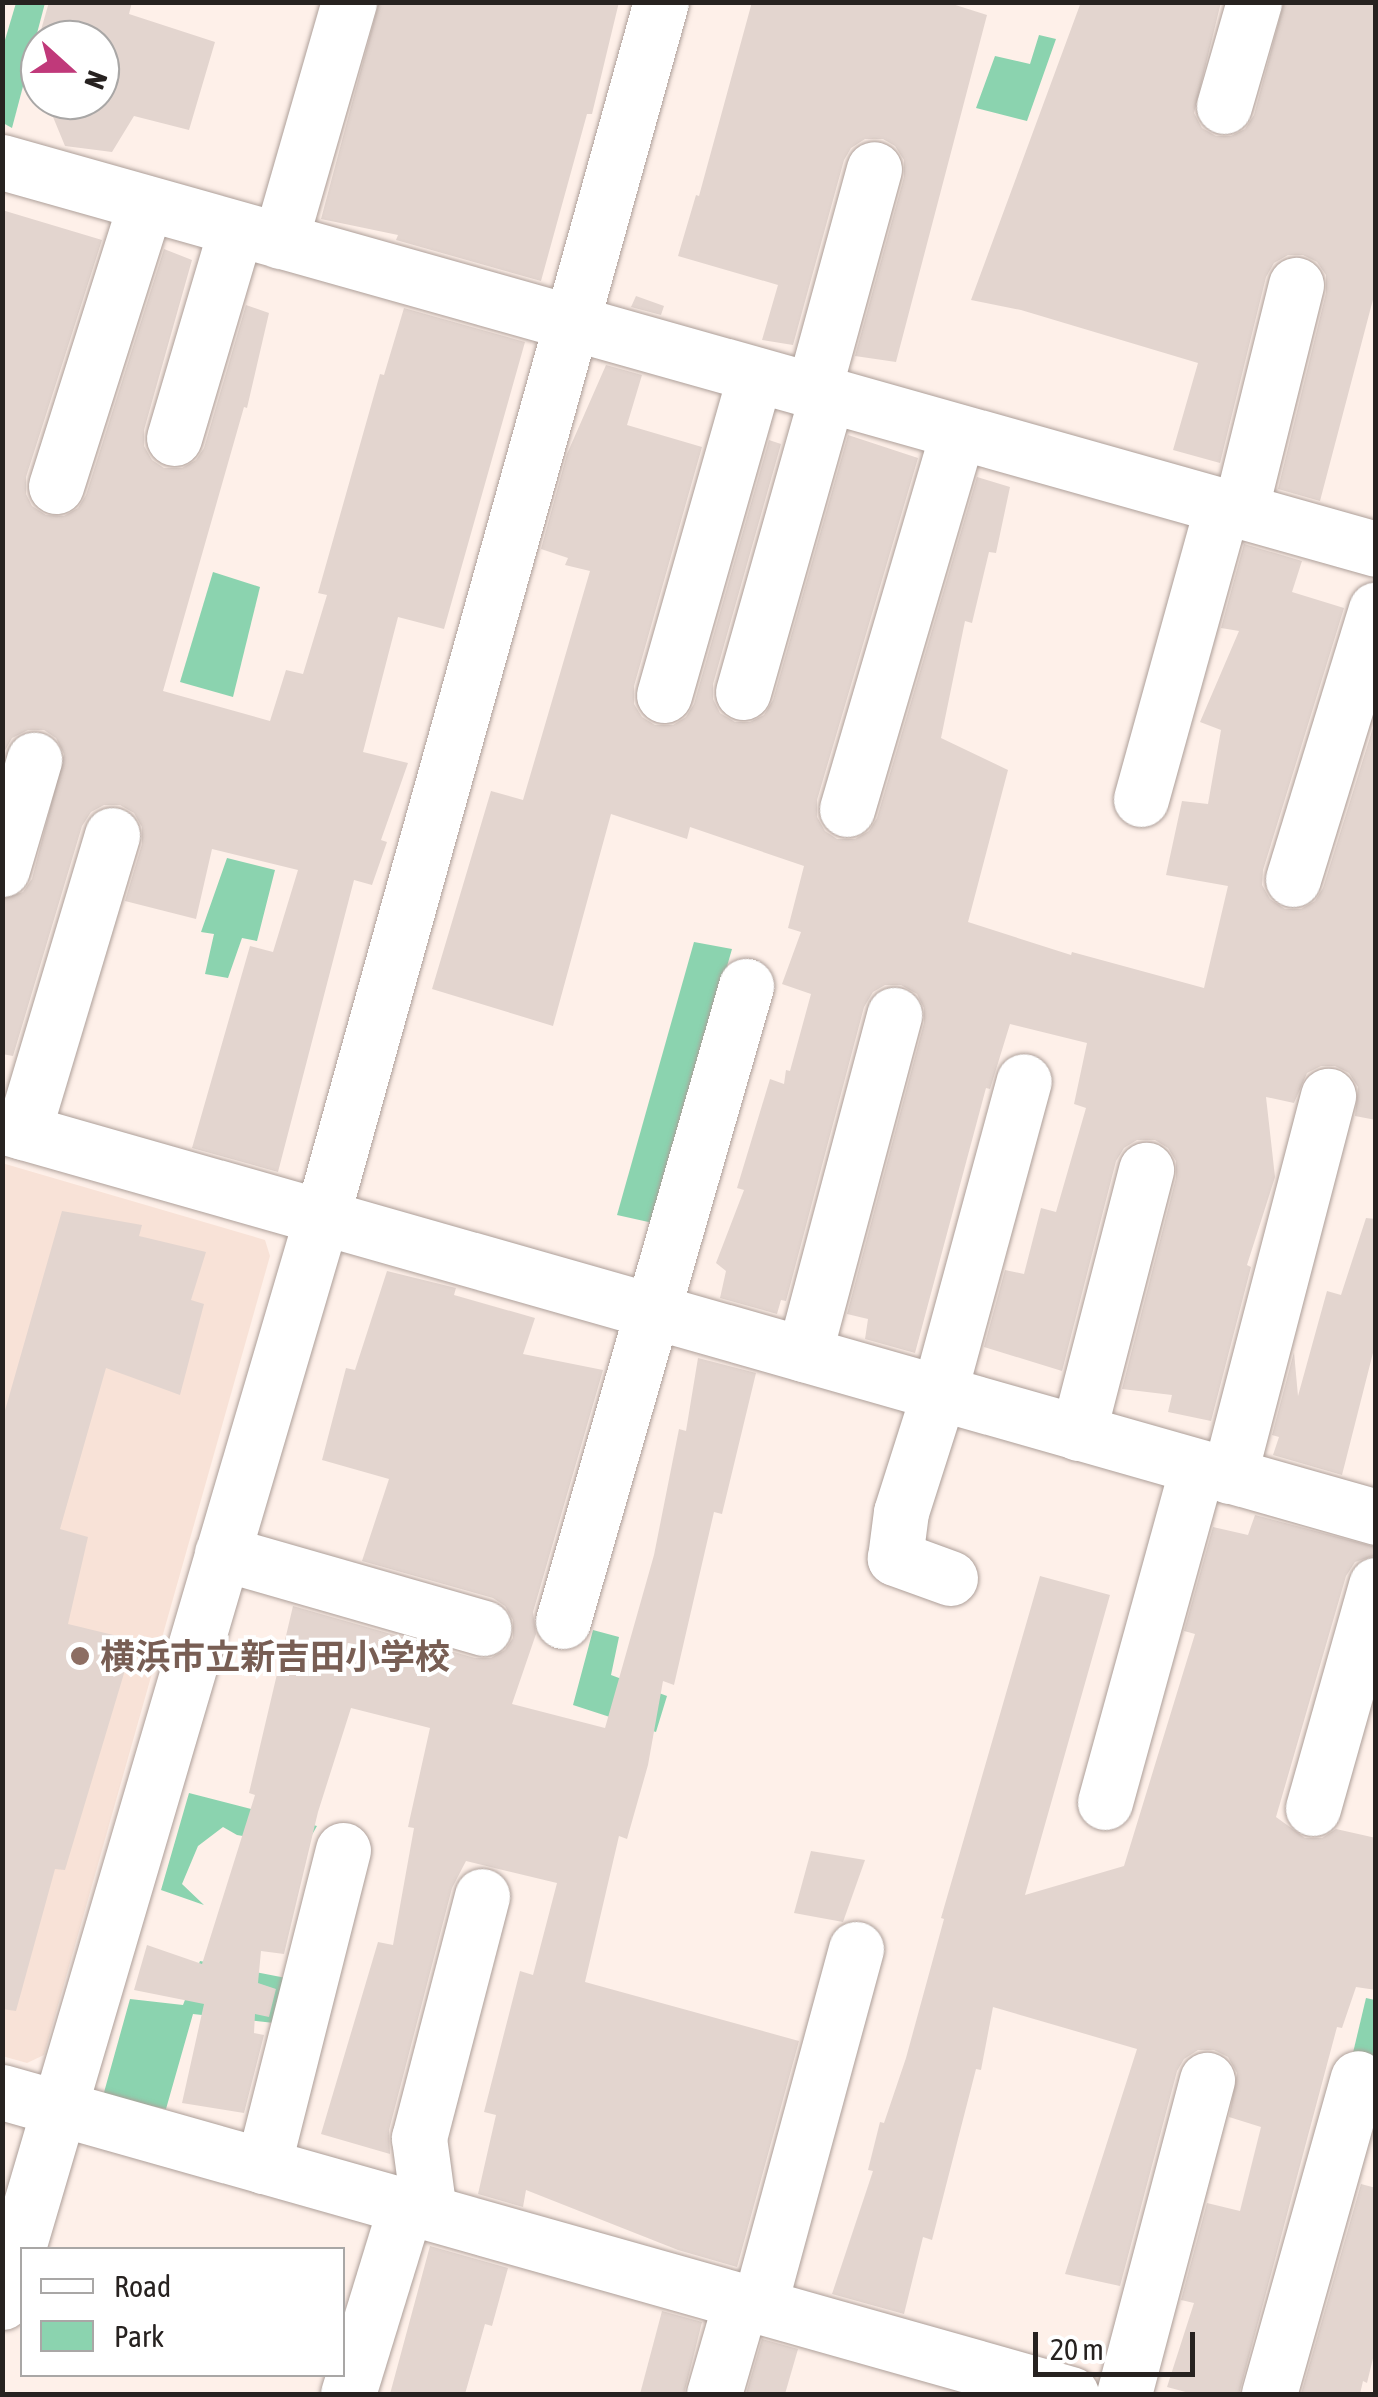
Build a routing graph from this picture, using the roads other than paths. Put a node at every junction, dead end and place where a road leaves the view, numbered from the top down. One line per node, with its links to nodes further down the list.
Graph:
1 (348, 2): 8 (street)
2 (661, 2): 10 (street)
3 (1254, 2): 4 (street)
4 (1224, 106)
5 (2, 162): 7 (street)
6 (874, 169): 12 (street)
7 (146, 203): 8 (street); 15 (street)
8 (258, 235): 10 (street); 14 (street)
9 (1296, 285): 16 (street)
10 (569, 323): 11 (street); 33 (street)
11 (755, 375): 12 (street); 20 (street)
12 (820, 393): 13 (street); 19 (street)
13 (958, 432): 16 (street); 23 (street)
14 (174, 438)
15 (56, 486)
16 (1231, 508): 17 (street); 22 (street)
17 (1376, 549)
18 (1376, 610): 26 (street)
19 (742, 692)
20 (664, 695)
21 (19, 791): 25 (street)
22 (1141, 799)
23 (847, 810)
24 (112, 835): 31 (street)
25 (2, 869)
26 (1293, 879)
27 (746, 986): 34 (street)
28 (894, 1015): 35 (street)
29 (1024, 1081): 36 (street)
30 (1328, 1096): 38 (street)
31 (13, 1129): 33 (street)
32 (1146, 1170): 37 (street)
33 (322, 1216): 34 (street); 40 (street)
34 (653, 1311): 35 (street); 43 (street)
35 (804, 1354): 36 (street)
36 (939, 1393): 37 (street); 41 (street)
37 (1078, 1433): 38 (street)
38 (1213, 1471): 39 (street); 45 (street)
39 (1375, 1514)
40 (222, 1553): 44 (street); 53 (street)
41 (950, 1578)
42 (1376, 1586): 46 (street)
43 (563, 1621)
44 (483, 1628)
45 (1105, 1802)
46 (1313, 1808)
47 (342, 1850): 54 (street)
48 (482, 1896): 55 (street)
49 (856, 1949): 57 (street)
50 (1358, 2078): 62 (street)
51 (1208, 2080): 61 (street)
52 (2, 2092): 53 (street)
53 (58, 2108): 54 (street); 56 (street)
54 (263, 2166): 55 (street)
55 (418, 2209): 57 (street); 58 (street)
56 (5, 2287)
57 (750, 2304): 59 (street); 60 (street)
58 (348, 2394)
59 (714, 2394)
60 (1071, 2394)
61 (1124, 2394)
62 (1268, 2394)

